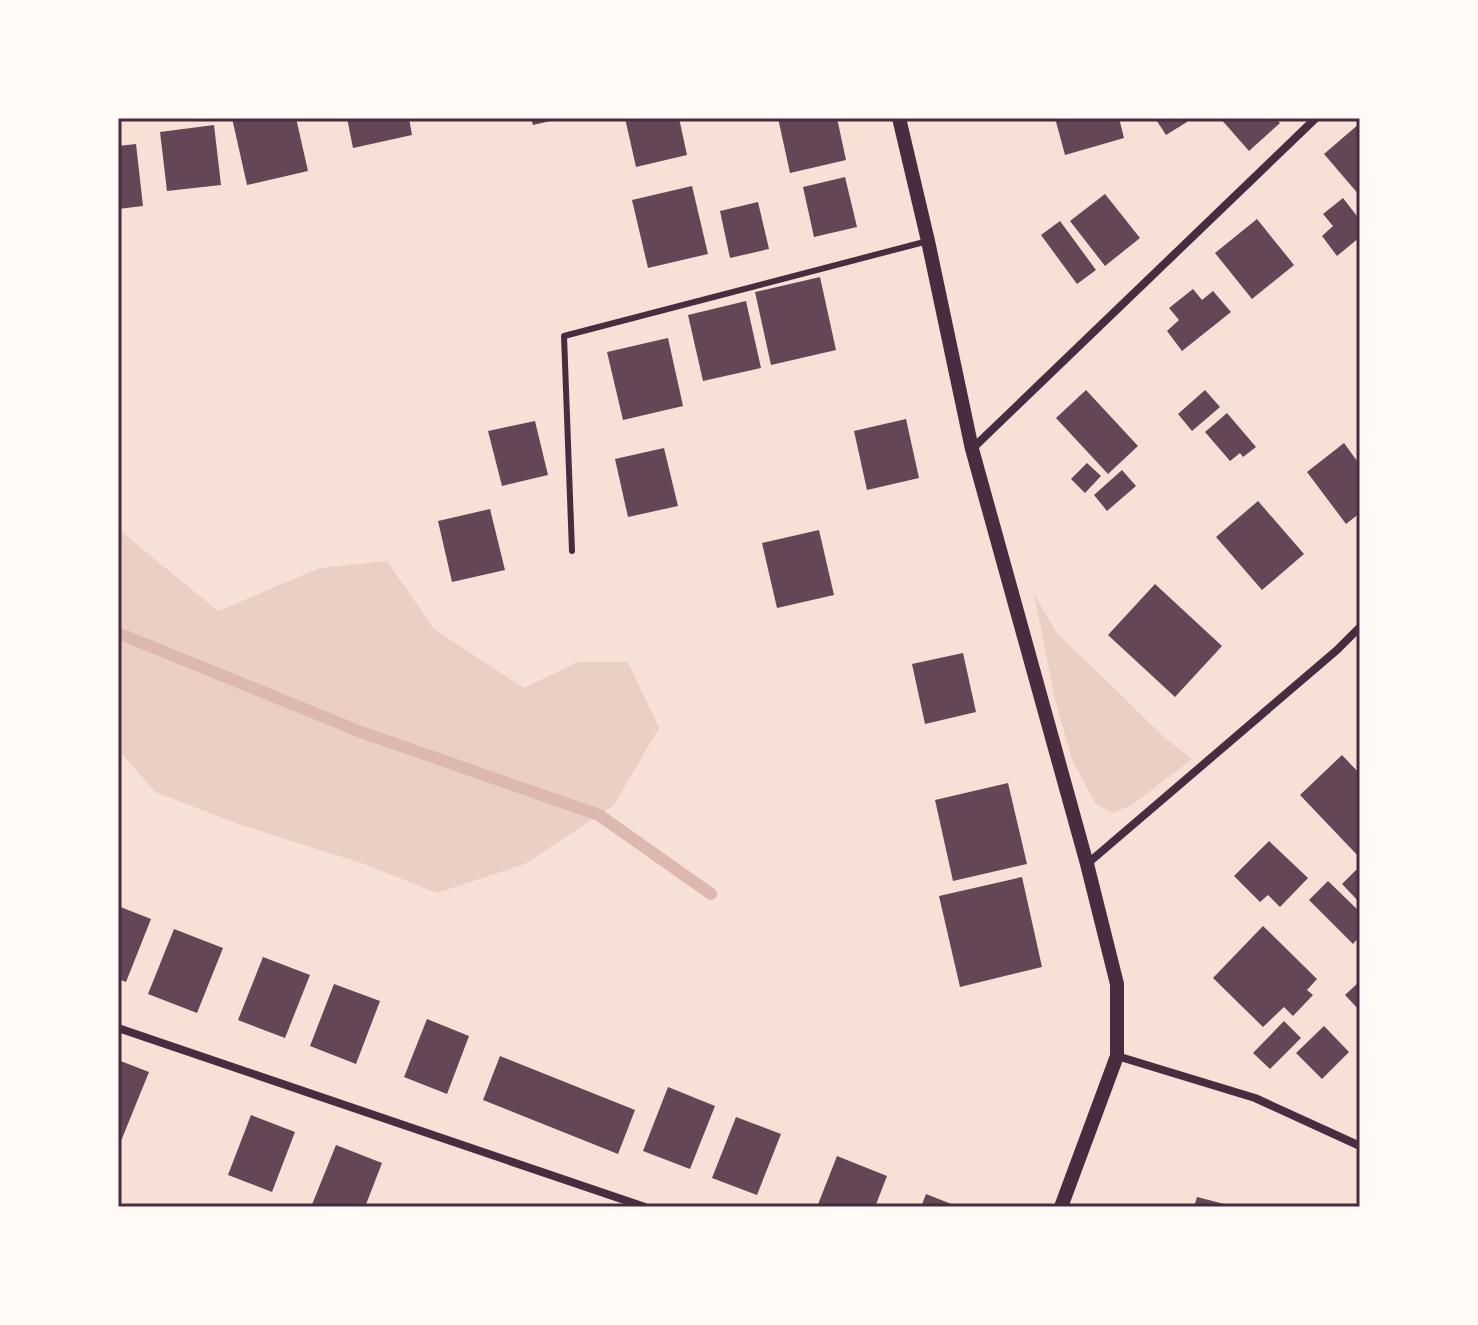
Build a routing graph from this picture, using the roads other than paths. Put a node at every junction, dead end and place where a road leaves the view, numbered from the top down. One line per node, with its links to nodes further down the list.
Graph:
1 (899, 118): 3 (street)
2 (1316, 118): 4 (street)
3 (928, 241): 4 (street); 5 (lane)
4 (972, 449): 7 (street)
5 (572, 551)
6 (1360, 627): 7 (street)
7 (1087, 864): 9 (street)
8 (118, 1028): 11 (street)
9 (1117, 1056): 10 (street); 12 (street)
10 (1360, 1146)
11 (645, 1207)
12 (1061, 1207)

